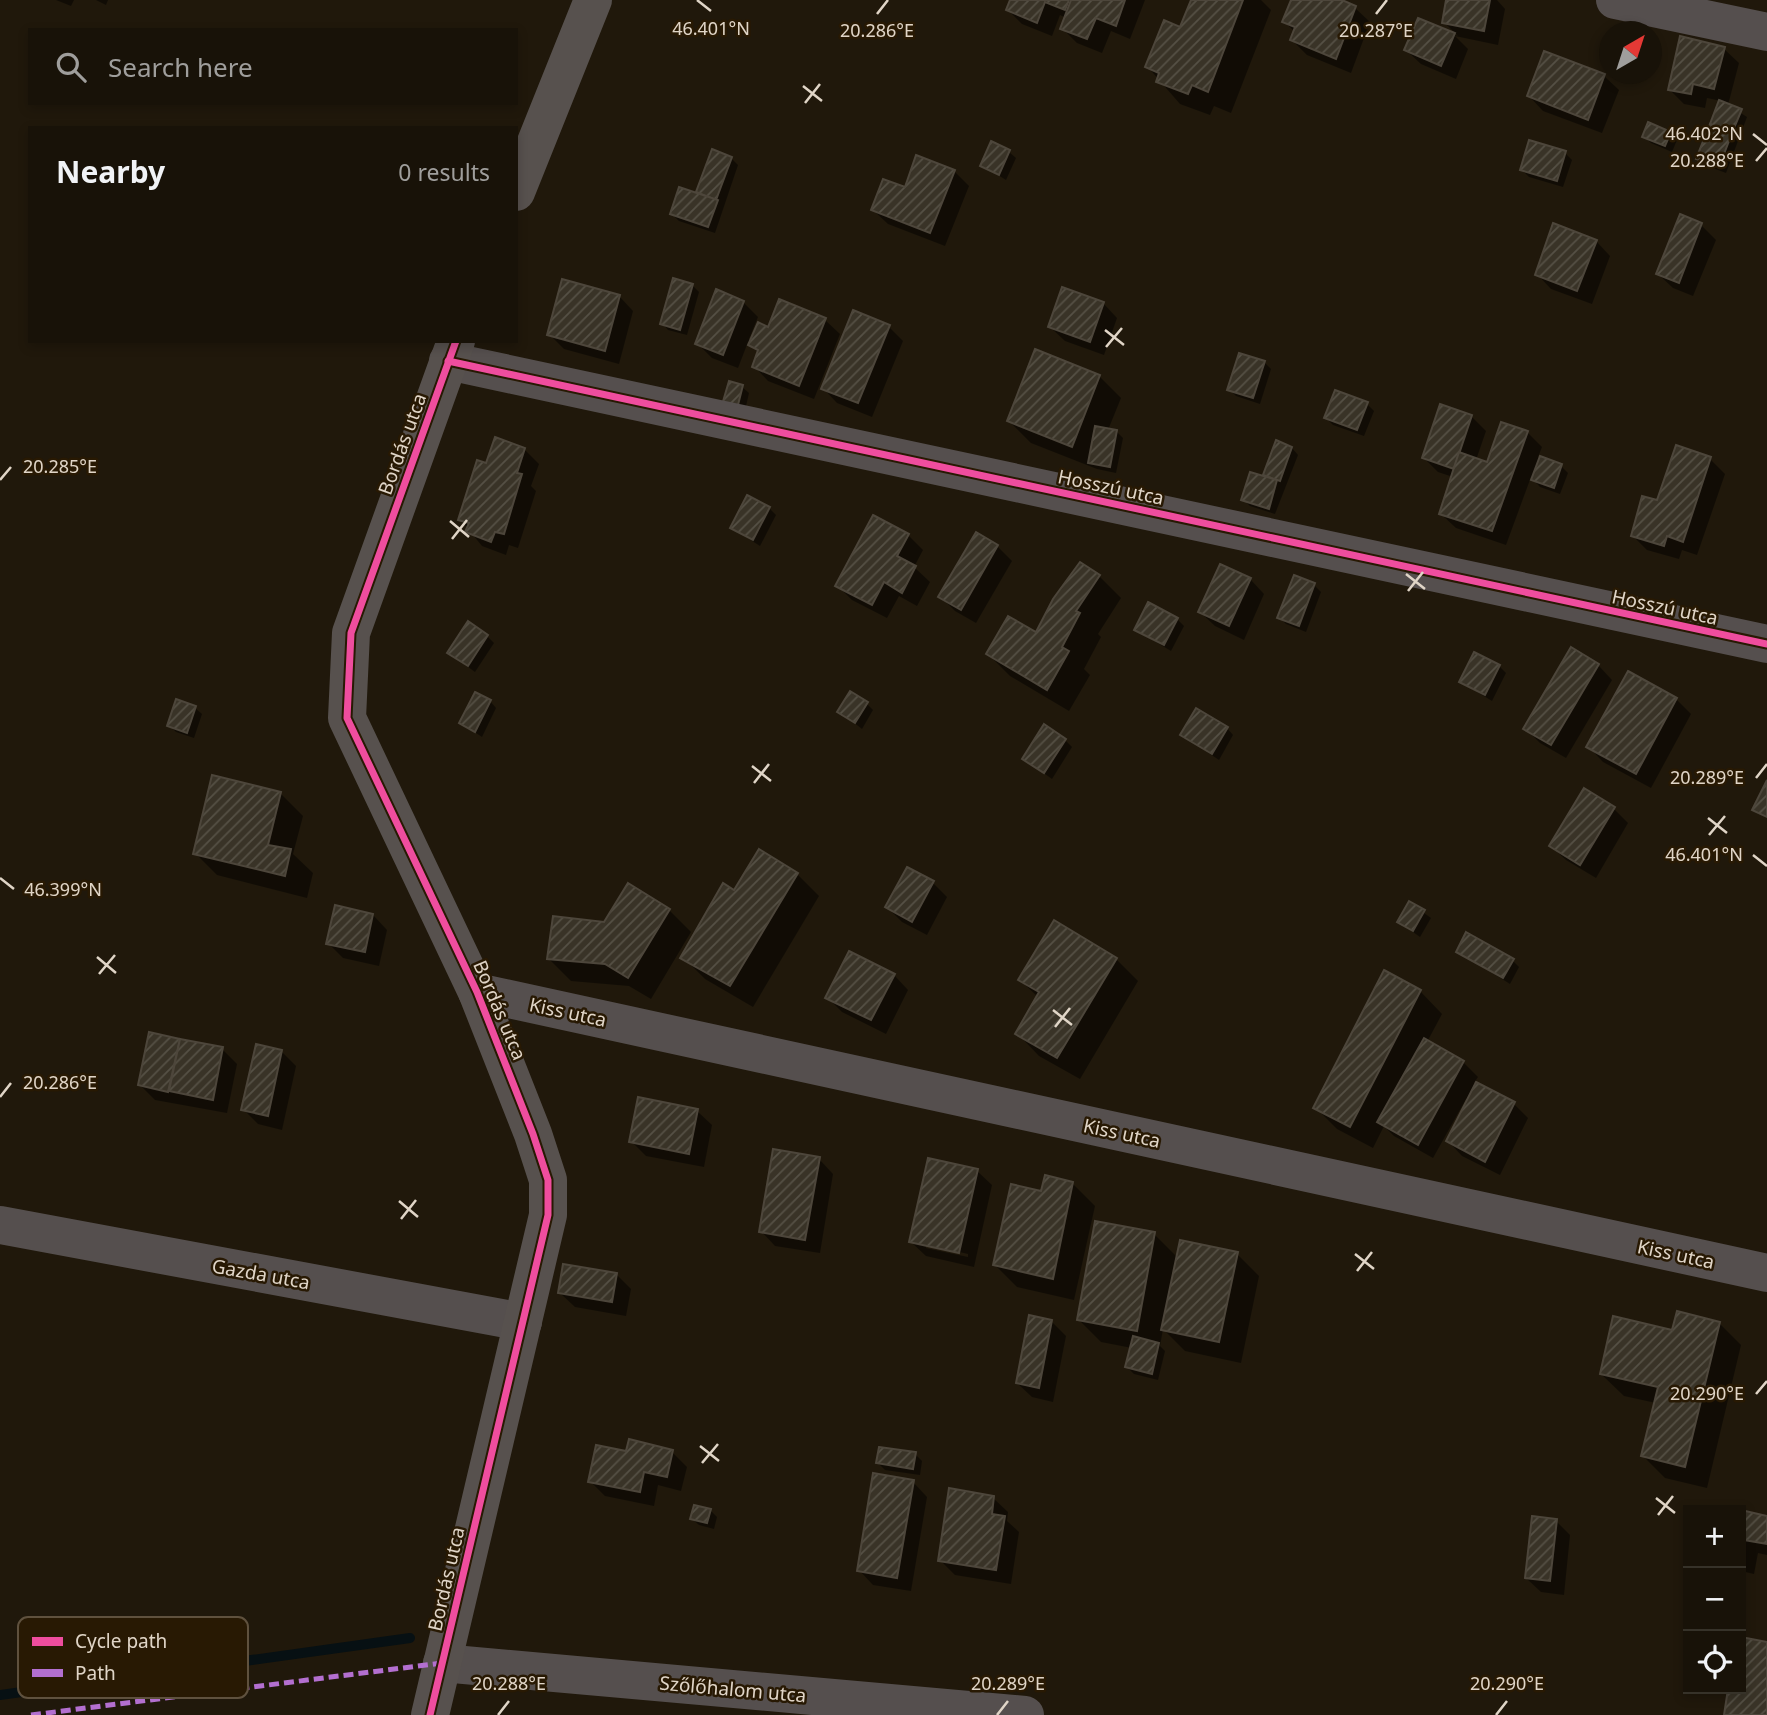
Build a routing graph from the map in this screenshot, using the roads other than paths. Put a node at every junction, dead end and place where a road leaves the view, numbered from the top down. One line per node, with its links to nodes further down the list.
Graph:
1 (593, 0): 4 (street)
2 (1615, 0): 3 (street)
3 (1767, 32)
4 (518, 187)
5 (452, 351): 6 (street, Hosszú utca); 7 (street, Bordás utca)
6 (1767, 645)
7 (477, 992): 9 (street, Kiss utca); 10 (street, Bordás utca)
8 (0, 1225): 10 (street, Gazda utca)
9 (1767, 1273)
10 (523, 1322): 11 (street, Bordás utca)
11 (442, 1663): 12 (street, Bordás utca); 13 (street, Szőlőhalom utca)
12 (430, 1715)
13 (1025, 1715)

